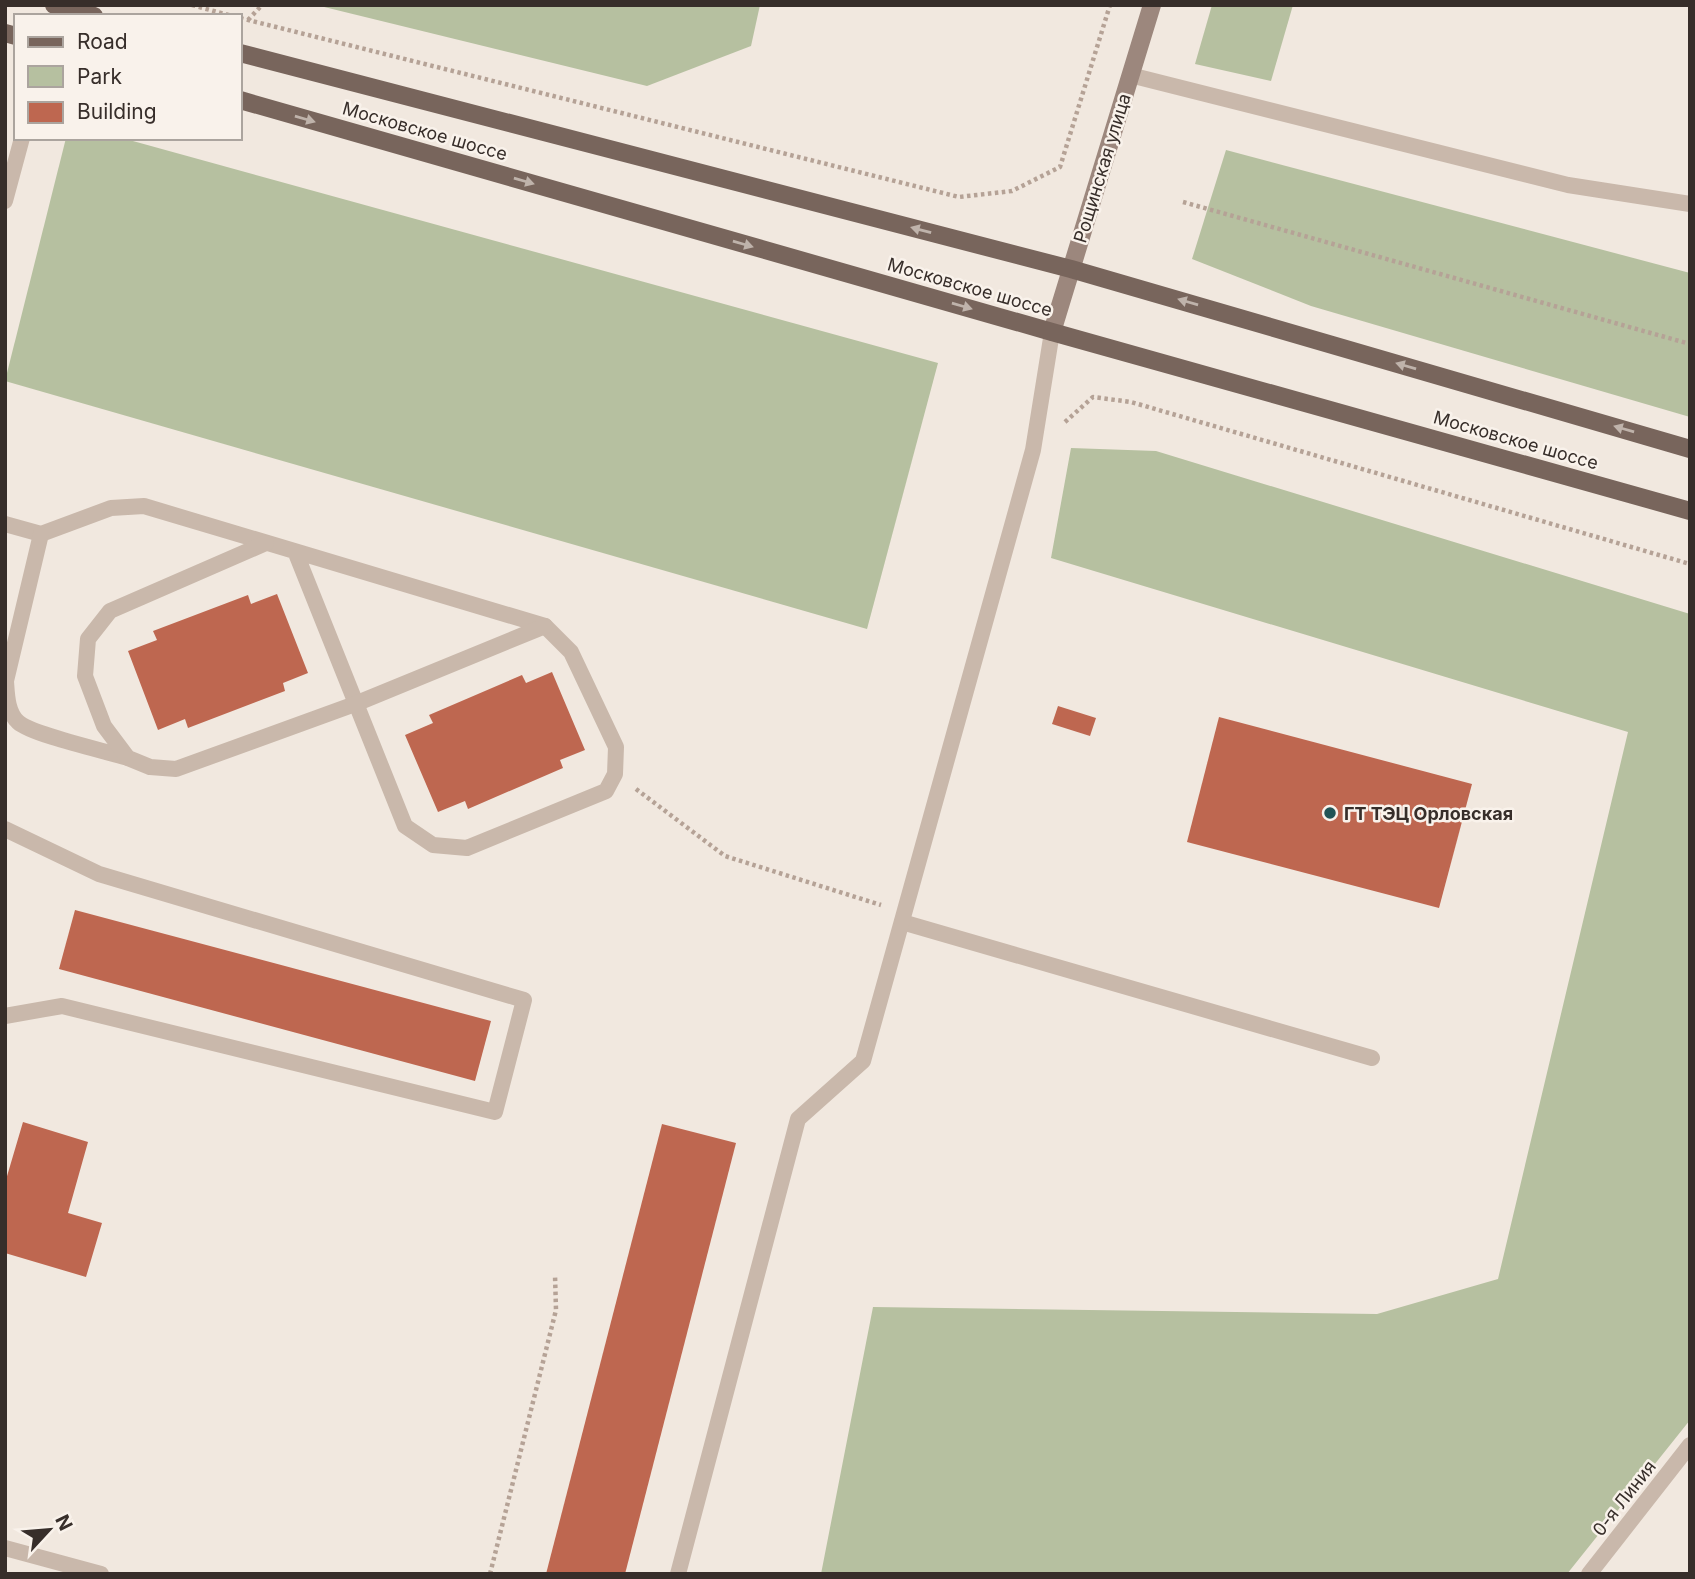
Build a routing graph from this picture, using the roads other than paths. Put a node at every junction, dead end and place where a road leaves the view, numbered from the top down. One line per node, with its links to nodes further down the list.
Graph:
1 (1152, 5): 5 (main road, Рощинская улица)
2 (55, 6): 3 (main road)
3 (86, 14)
4 (242, 54): 10 (main road, Московское шоссе, one-way to 4)
5 (1130, 75): 9 (lane); 10 (main road, Рощинская улица)
6 (242, 101): 11 (main road, Московское шоссе, one-way to 11)
7 (21, 140): 8 (lane)
8 (5, 201)
9 (1690, 204)
10 (1071, 269): 11 (main road, Рощинская улица); 12 (main road, Московское шоссе, one-way to 10)
11 (1052, 332): 13 (main road, Московское шоссе); 22 (lane)
12 (1690, 449)
13 (1690, 511)
14 (5, 524): 15 (lane)
15 (41, 534): 16 (lane); 20 (lane)
16 (266, 543): 17 (lane); 20 (lane)
17 (295, 551): 18 (lane); 19 (lane)
18 (545, 626): 19 (lane); 19 (lane)
19 (355, 704): 20 (lane)
20 (128, 758)
21 (5, 829): 23 (lane)
22 (904, 917): 24 (lane); 28 (lane)
23 (5, 1016)
24 (1372, 1058)
25 (1690, 1445): 29 (lane, 0-я Линия)
26 (5, 1548): 27 (lane)
27 (101, 1574)
28 (678, 1574)
29 (1588, 1574)

